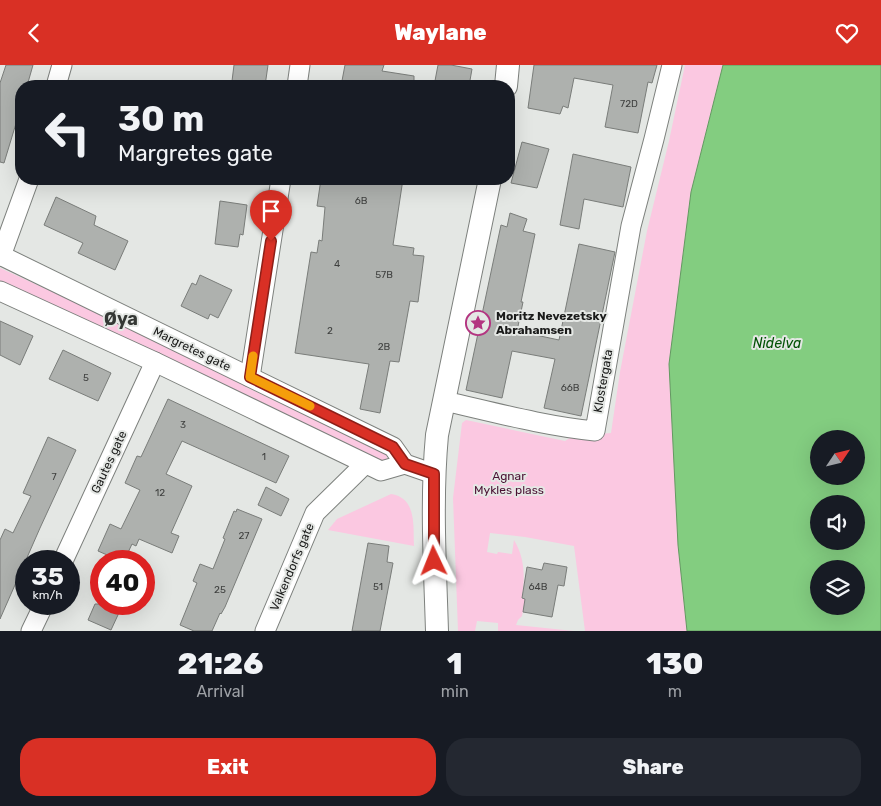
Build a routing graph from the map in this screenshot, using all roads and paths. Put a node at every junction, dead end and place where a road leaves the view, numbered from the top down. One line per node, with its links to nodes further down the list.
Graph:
1 (62, 65): 5 (street)
2 (300, 65): 6 (street)
3 (508, 65): 7 (street)
4 (672, 65): 15 (street, Klostergata)
5 (58, 80)
6 (298, 80)
7 (507, 80)
8 (27, 185): 11 (street)
9 (280, 185): 14 (street)
10 (489, 185): 15 (street)
11 (1, 255): 14 (street, Margretes gate)
12 (0, 291): 13 (street)
13 (155, 363): 16 (street); 19 (street, Gautes gate)
14 (250, 377): 17 (street, Margretes gate)
15 (444, 401): 18 (street)
16 (365, 464): 17 (street); 22 (street, Valkendorfs gate)
17 (405, 464): 18 (street)
18 (434, 474): 23 (street)
19 (68, 550)
20 (39, 615): 21 (street)
21 (31, 631)
22 (265, 631)
23 (437, 631)

